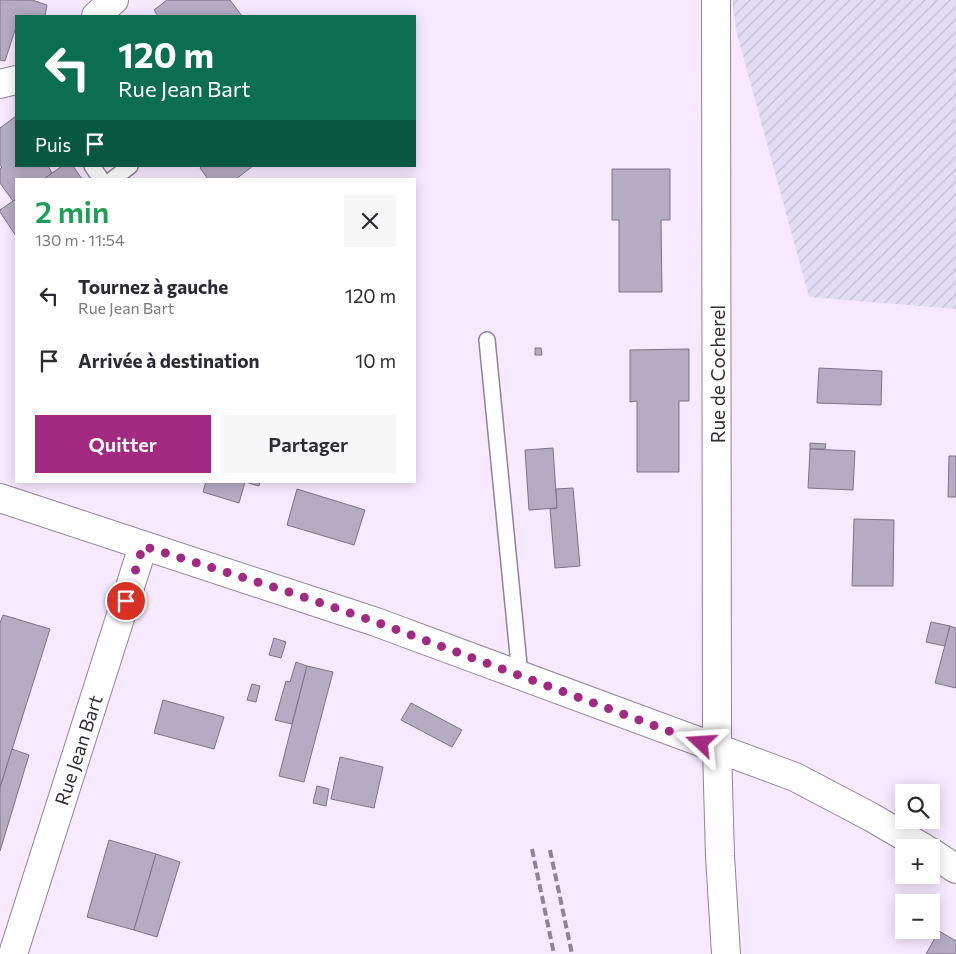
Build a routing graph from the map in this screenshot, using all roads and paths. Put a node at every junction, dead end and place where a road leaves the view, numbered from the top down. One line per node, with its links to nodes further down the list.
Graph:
1 (115, 0): 3 (main road); 4 (lane)
2 (716, 0): 15 (main road, Rue de Cocherel)
3 (97, 15)
4 (122, 15)
5 (15, 80): 6 (main road)
6 (0, 84)
7 (93, 167): 9 (lane)
8 (129, 167): 10 (lane)
9 (100, 178)
10 (114, 178)
11 (487, 340): 14 (lane)
12 (0, 498): 13 (main road)
13 (143, 546): 14 (main road); 19 (main road, Rue Jean Bart)
14 (520, 675): 15 (main road)
15 (717, 748): 16 (main road); 20 (main road, Rue de Cocherel)
16 (909, 839)
17 (940, 858): 18 (main road)
18 (956, 869)
19 (13, 954)
20 (726, 954)

